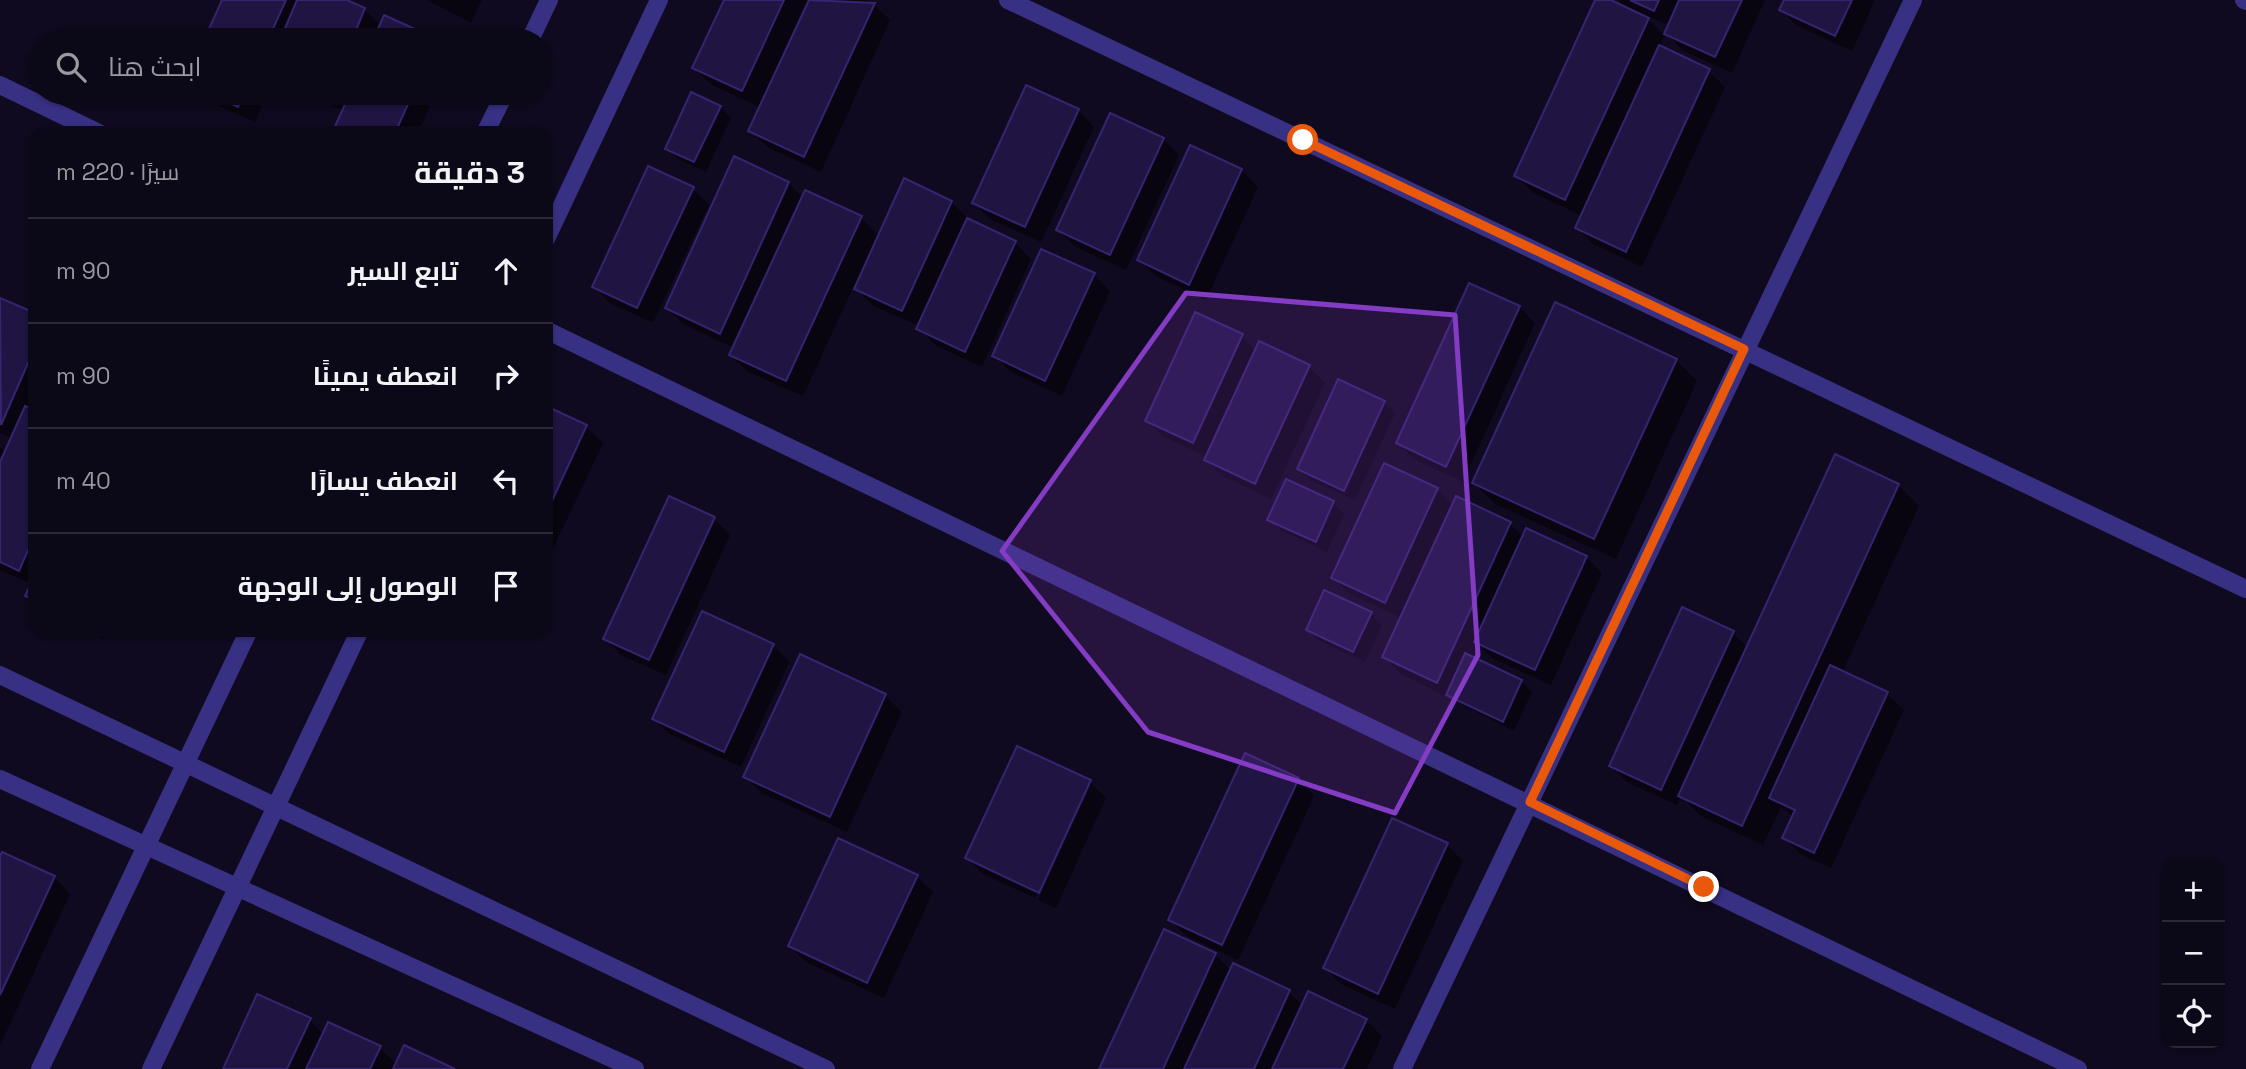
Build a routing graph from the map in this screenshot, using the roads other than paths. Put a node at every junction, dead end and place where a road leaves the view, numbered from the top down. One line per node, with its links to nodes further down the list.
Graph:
1 (549, 0): 5 (street)
2 (660, 0): 12 (street)
3 (1008, 0): 14 (street)
4 (1913, 0): 14 (street)
5 (536, 28)
6 (0, 85): 7 (street)
7 (28, 99)
8 (41, 105): 10 (street)
9 (499, 105): 11 (street)
10 (85, 126)
11 (488, 126)
12 (553, 224)
13 (553, 333): 21 (street)
14 (1744, 349): 15 (street); 21 (street)
15 (2246, 589)
16 (246, 637): 19 (street)
17 (357, 637): 22 (street)
18 (0, 675): 19 (street)
19 (185, 763): 22 (street); 23 (street)
20 (0, 779): 23 (street)
21 (1530, 802): 29 (street); 30 (street)
22 (276, 807): 24 (street); 28 (street)
23 (146, 848): 24 (street); 25 (street)
24 (237, 887): 26 (street); 27 (street)
25 (40, 1069)
26 (151, 1069)
27 (635, 1069)
28 (826, 1069)
29 (1402, 1069)
30 (2078, 1069)

